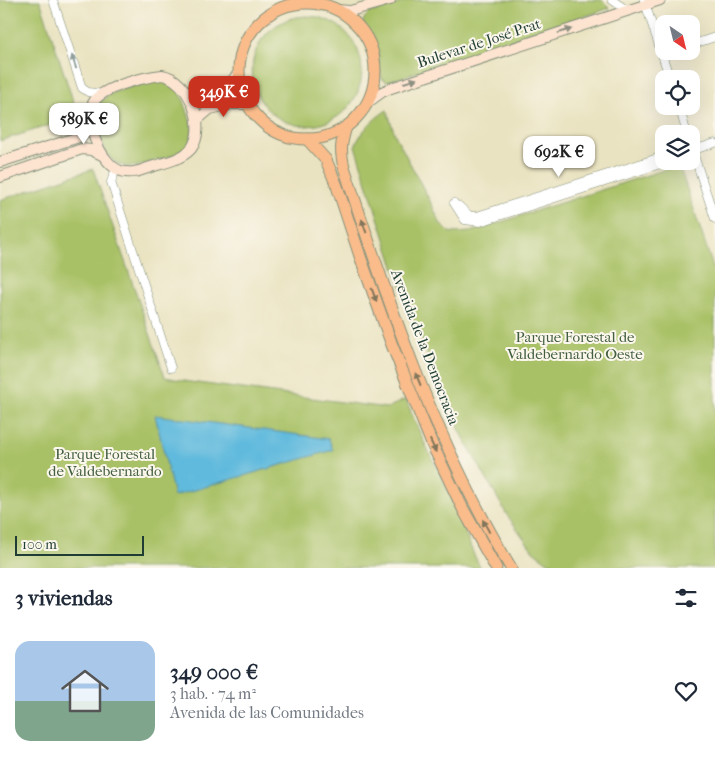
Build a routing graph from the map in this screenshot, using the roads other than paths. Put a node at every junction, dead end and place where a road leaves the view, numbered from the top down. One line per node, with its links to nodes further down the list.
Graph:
1 (54, 0): 16 (street, one-way to 1)
2 (274, 0): 10 (main road)
3 (390, 0): 8 (street)
4 (612, 0): 9 (street)
5 (660, 0): 7 (street, Bulevar de José Prat)
6 (307, 1): 8 (main road); 10 (main road)
7 (645, 2): 9 (street, Bulevar de José Prat); 11 (street)
8 (338, 10): 17 (main road)
9 (627, 10): 17 (street, Bulevar de José Prat, one-way to 9)
10 (272, 12): 14 (main road)
11 (655, 33)
12 (715, 37): 13 (street)
13 (700, 42)
14 (238, 74): 15 (street); 18 (main road)
15 (187, 93): 16 (street); 19 (street)
16 (103, 94): 20 (street)
17 (367, 103): 21 (main road)
18 (247, 104): 19 (street); 22 (main road)
19 (197, 120): 29 (street)
20 (92, 127): 25 (street); 27 (street)
21 (346, 127): 22 (main road); 35 (main road, Avenida de la Democracia, one-way to 21)
22 (307, 139): 34 (main road, Avenida de la Democracia, one-way to 34)
23 (715, 143): 24 (street)
24 (700, 148)
25 (102, 155): 29 (street); 31 (street)
26 (655, 159): 28 (street)
27 (0, 162)
28 (655, 166)
29 (116, 169): 33 (street)
30 (699, 170): 32 (street)
31 (0, 177)
32 (715, 219)
33 (171, 368)
34 (496, 568)
35 (511, 568)

